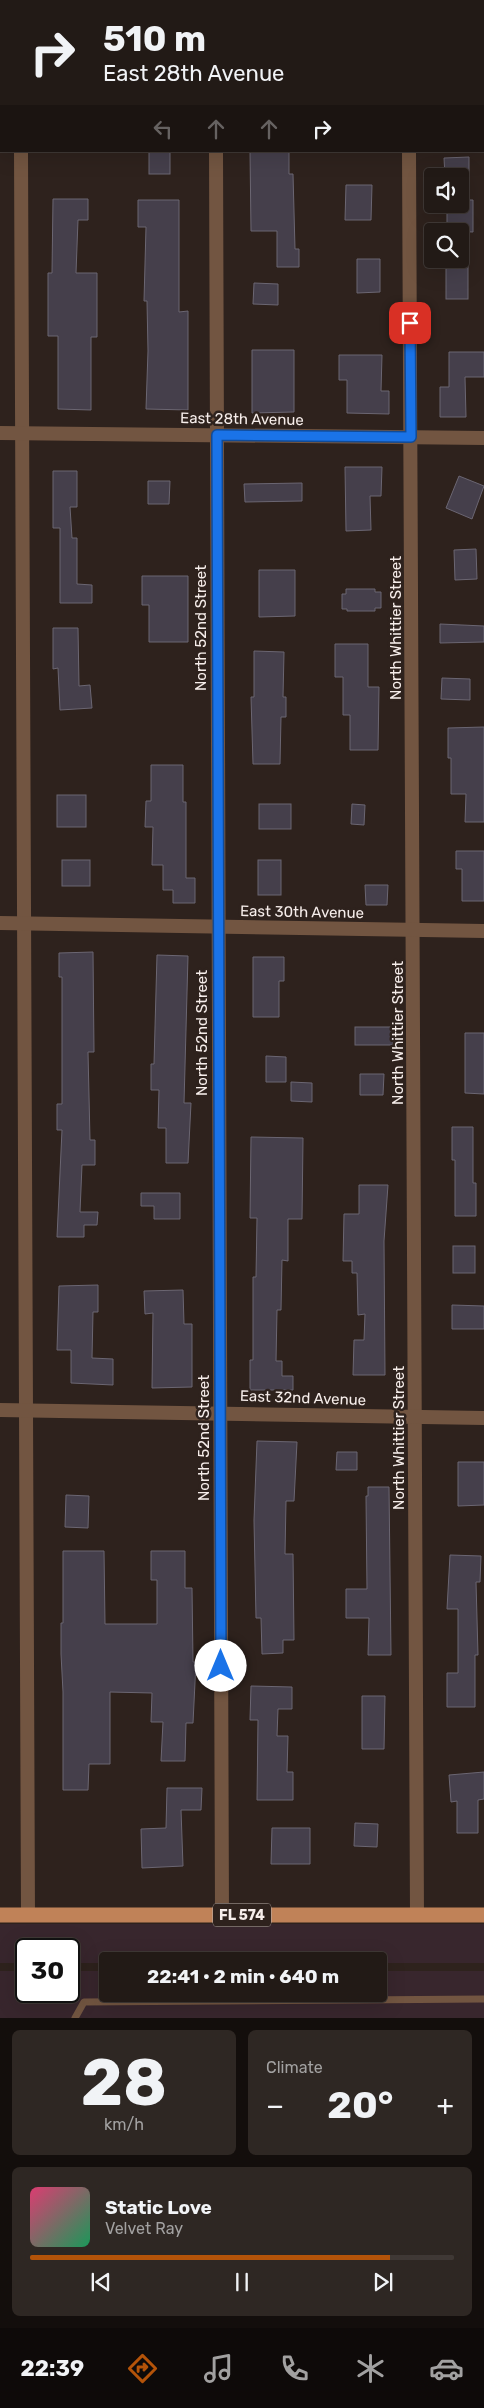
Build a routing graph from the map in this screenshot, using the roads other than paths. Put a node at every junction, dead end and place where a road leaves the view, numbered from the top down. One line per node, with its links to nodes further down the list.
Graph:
1 (21, 152): 5 (street)
2 (216, 152): 6 (street, North 52nd Street)
3 (410, 152): 7 (street, North Whittier Street)
4 (0, 433): 5 (street, East 28th Avenue)
5 (23, 433): 6 (street, East 28th Avenue); 10 (street)
6 (217, 435): 7 (street, East 28th Avenue); 11 (street, North 52nd Street)
7 (411, 437): 8 (street, East 28th Avenue); 12 (street, North Whittier Street)
8 (484, 438)
9 (0, 923): 10 (street, East 30th Avenue)
10 (25, 923): 11 (street, East 30th Avenue); 15 (street)
11 (217, 927): 12 (street, East 30th Avenue); 16 (street, North 52nd Street)
12 (414, 931): 13 (street, East 30th Avenue); 17 (street, North Whittier Street)
13 (484, 931)
14 (0, 1410): 15 (street, East 32nd Avenue)
15 (27, 1410): 16 (street, East 32nd Avenue); 20 (street)
16 (220, 1412): 17 (street, East 32nd Avenue); 21 (street, North 52nd Street)
17 (416, 1418): 18 (street, East 32nd Avenue); 22 (street, North Whittier Street)
18 (484, 1418)
19 (0, 1915): 20 (main road, FL 574)
20 (28, 1915): 21 (main road, FL 574)
21 (222, 1915): 22 (main road, FL 574)
22 (417, 1915): 23 (main road, FL 574)
23 (484, 1915)
24 (484, 2000): 25 (lane)
25 (75, 2018)

